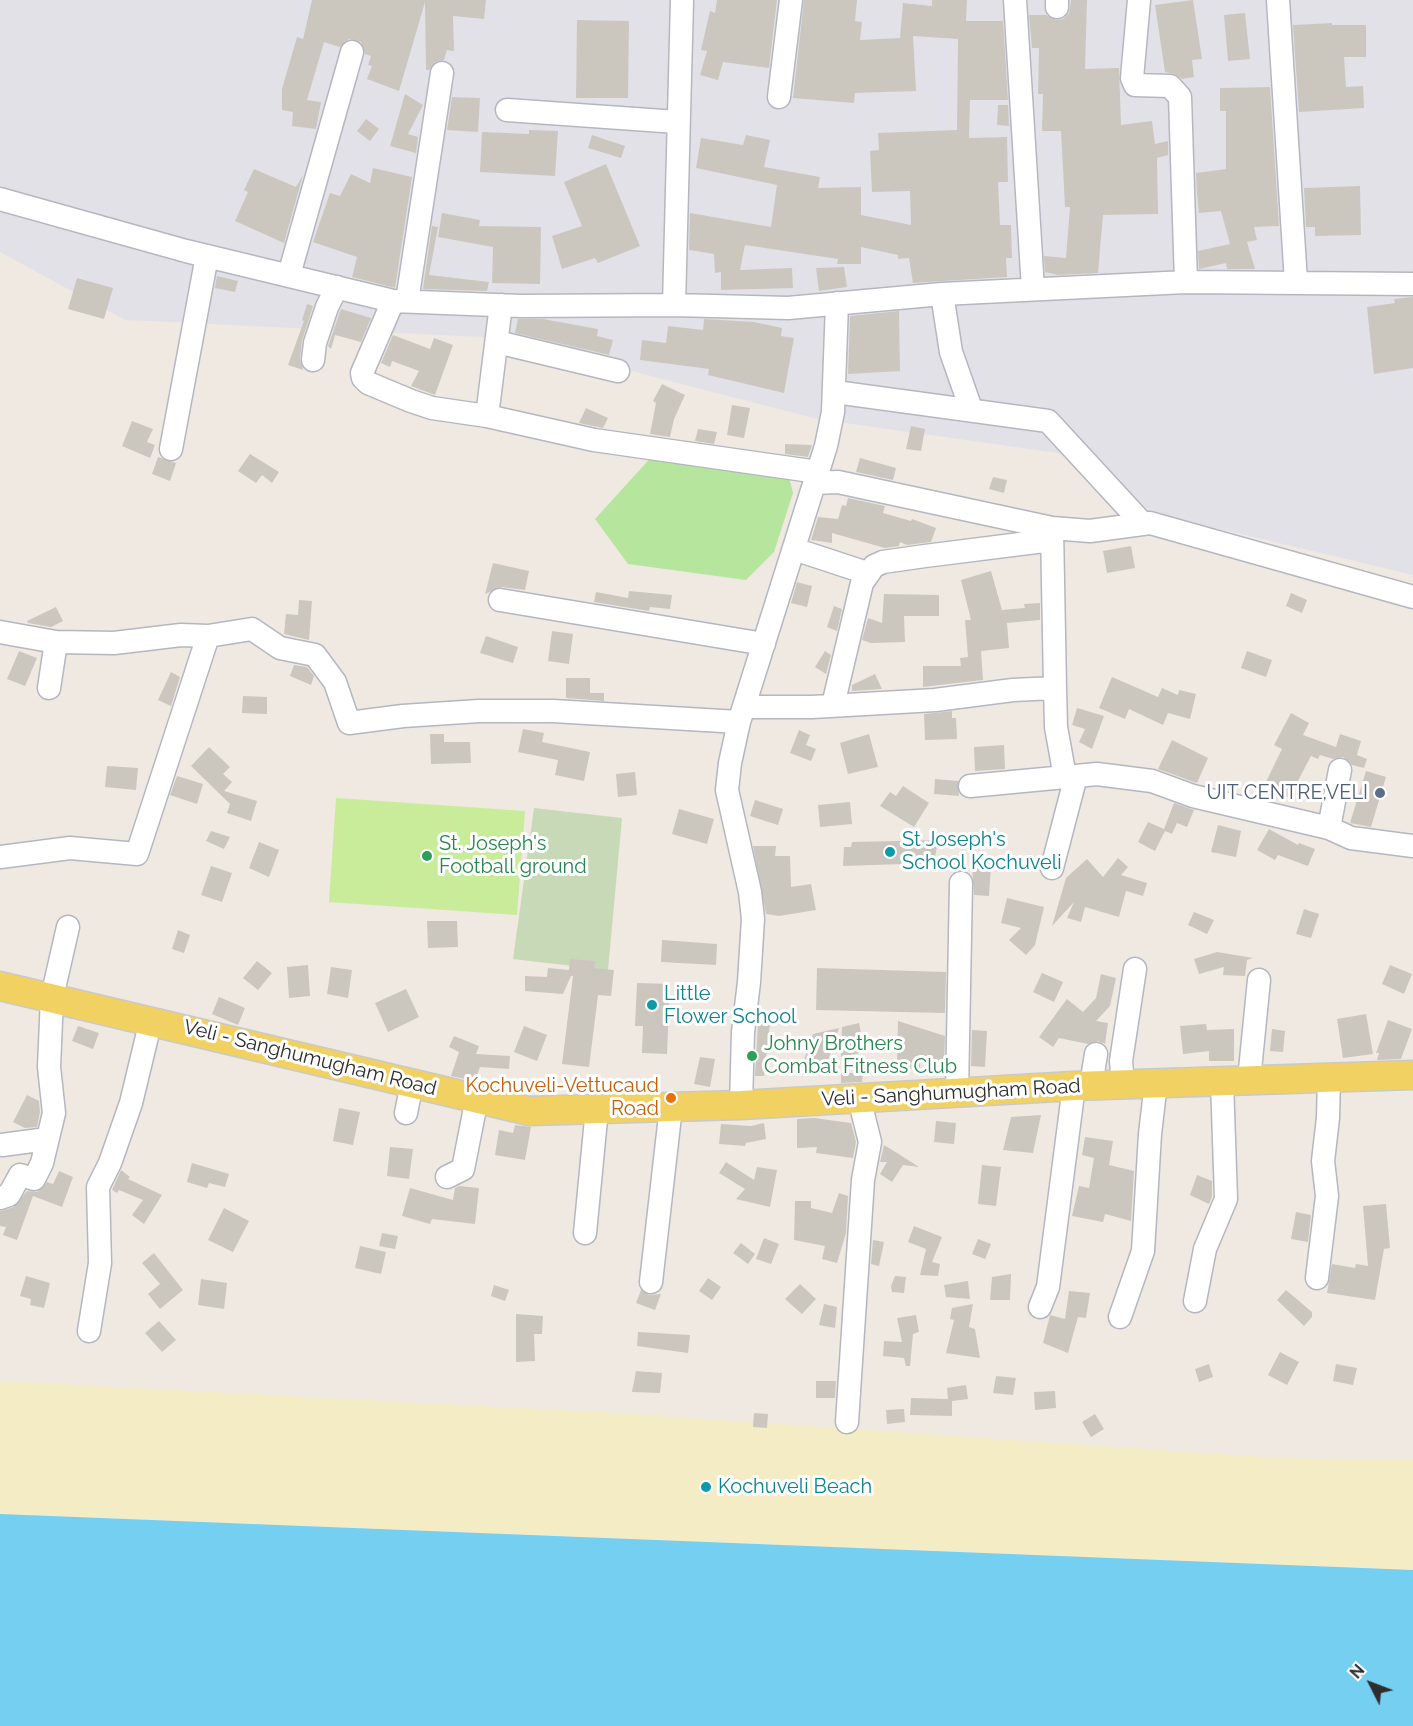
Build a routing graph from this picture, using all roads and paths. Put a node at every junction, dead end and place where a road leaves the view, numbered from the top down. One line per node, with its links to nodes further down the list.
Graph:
1 (682, 0): 10 (street)
2 (791, 0): 8 (street)
3 (1015, 0): 18 (street)
4 (1139, 0): 14 (street)
5 (1278, 0): 15 (street)
6 (352, 52): 13 (street)
7 (442, 73): 20 (street)
8 (779, 97)
9 (507, 110): 10 (street)
10 (677, 122): 22 (street)
11 (0, 199): 12 (street)
12 (207, 256): 13 (street); 30 (street)
13 (289, 275): 17 (street)
14 (1186, 282): 15 (street); 18 (street)
15 (1296, 282): 16 (street)
16 (1413, 284)
17 (337, 287): 20 (street); 25 (street)
18 (1033, 290): 19 (street)
19 (942, 294): 21 (street); 28 (street)
20 (400, 301): 23 (street); 29 (street)
21 (837, 303): 22 (street); 27 (street)
22 (674, 304): 23 (street)
23 (501, 305): 24 (street)
24 (497, 342): 26 (street); 29 (street)
25 (313, 360)
26 (618, 371)
27 (835, 392): 28 (street); 31 (street)
28 (971, 409): 32 (street)
29 (487, 416): 31 (street)
30 (171, 449)
31 (816, 478): 33 (street); 34 (street)
32 (1143, 524): 33 (street); 36 (street)
33 (1052, 534): 35 (street); 43 (street)
34 (794, 549): 35 (street); 41 (street)
35 (867, 573): 44 (street)
36 (1413, 597)
37 (500, 600): 41 (street)
38 (0, 632): 40 (street)
39 (208, 636): 40 (street); 45 (street); 51 (street)
40 (56, 642): 42 (street)
41 (764, 644): 45 (street)
42 (49, 688)
43 (1055, 688): 44 (street); 47 (street)
44 (833, 705): 45 (street)
45 (742, 715): 71 (street)
46 (1340, 770): 49 (street)
47 (1070, 777): 48 (street); 49 (street); 52 (street)
48 (970, 786)
49 (1329, 828): 50 (street)
50 (1413, 846)
51 (0, 856)
52 (1052, 868)
53 (961, 884): 68 (street)
54 (68, 927): 58 (street)
55 (1135, 969): 66 (street)
56 (1259, 980): 63 (street)
57 (0, 986): 58 (main road, Veli - Sanghumugham Road)
58 (52, 997): 59 (main road, Veli - Sanghumugham Road); 75 (street)
59 (151, 1020): 64 (main road, Veli - Sanghumugham Road); 85 (street)
60 (1096, 1054): 67 (street)
61 (1413, 1075): 62 (main road, Veli - Sanghumugham Road)
62 (1329, 1078): 63 (main road, Veli - Sanghumugham Road); 80 (street)
63 (1235, 1081): 65 (main road, Veli - Sanghumugham Road); 82 (street)
64 (412, 1083): 69 (main road, Veli - Sanghumugham Road); 74 (street)
65 (1156, 1083): 66 (main road, Veli - Sanghumugham Road); 84 (street)
66 (1123, 1084): 67 (main road, Veli - Sanghumugham Road)
67 (1083, 1085): 68 (main road, Veli - Sanghumugham Road); 83 (street)
68 (957, 1092): 70 (main road, Veli - Sanghumugham Road)
69 (477, 1098): 73 (main road, Veli - Sanghumugham Road); 77 (street)
70 (859, 1098): 71 (main road, Veli - Sanghumugham Road); 86 (street)
71 (741, 1105): 72 (main road, Veli - Sanghumugham Road)
72 (672, 1107): 73 (main road, Veli - Sanghumugham Road); 81 (street)
73 (597, 1109): 79 (street)
74 (406, 1113)
75 (47, 1139): 76 (street); 78 (street)
76 (2, 1145)
77 (447, 1177)
78 (0, 1198)
79 (585, 1233)
80 (1317, 1278)
81 (651, 1282)
82 (1195, 1301)
83 (1040, 1307)
84 (1120, 1317)
85 (89, 1331)
86 (847, 1422)

